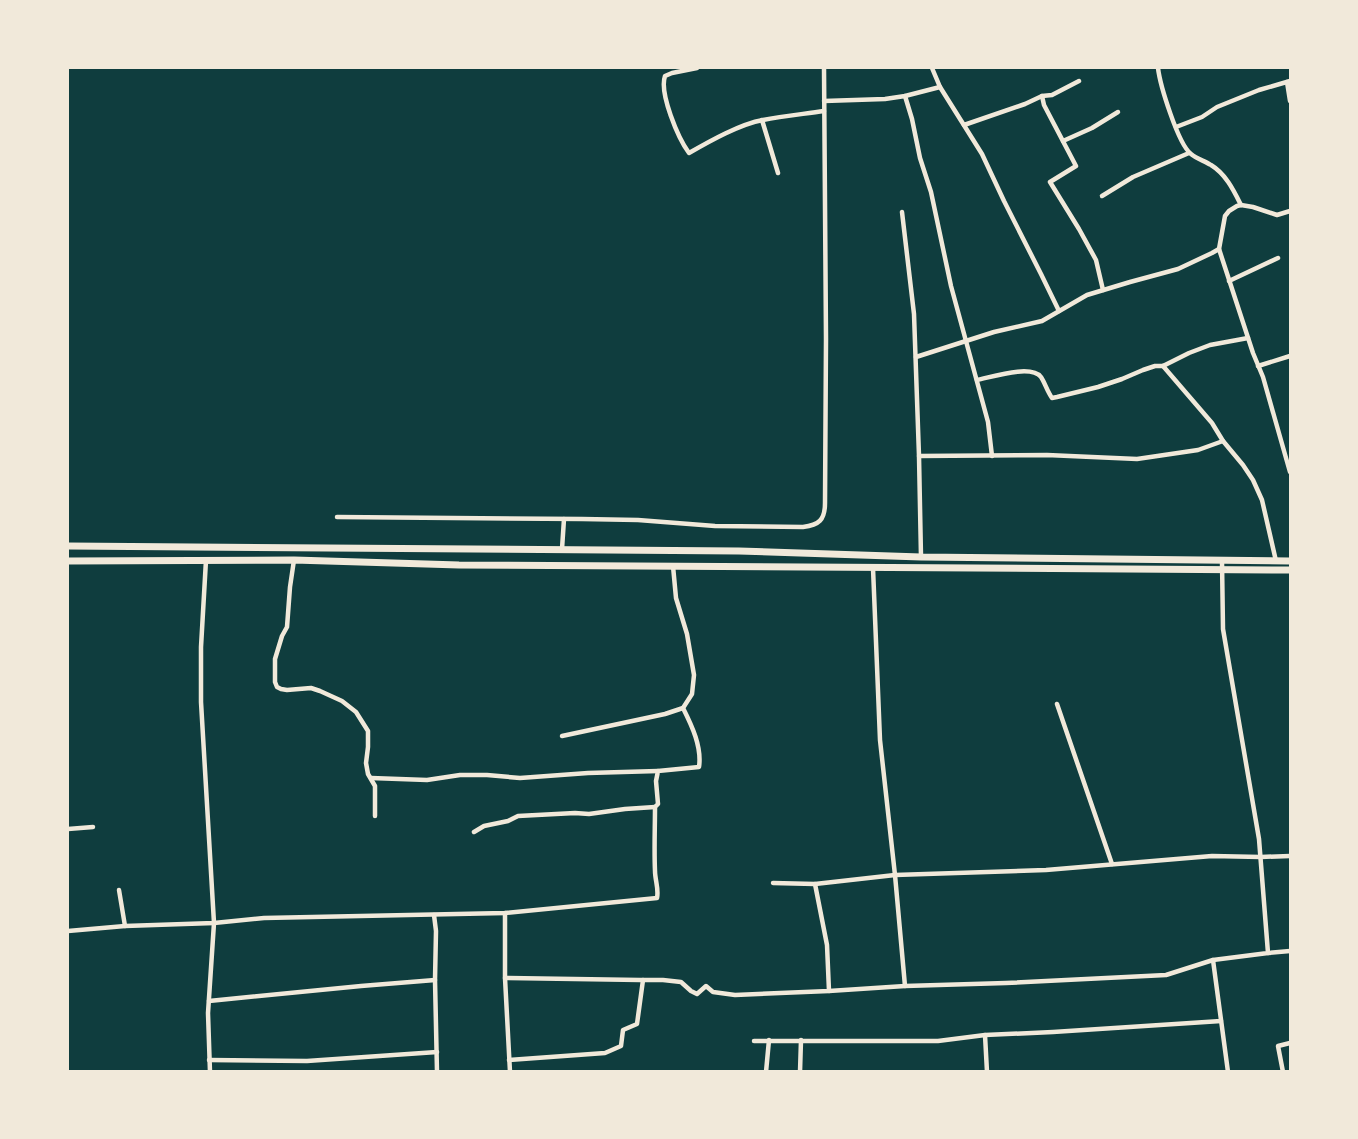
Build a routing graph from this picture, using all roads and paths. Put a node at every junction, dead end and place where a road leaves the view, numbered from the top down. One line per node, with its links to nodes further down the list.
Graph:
1 (697, 68): 14 (street)
2 (824, 68): 10 (street)
3 (932, 68): 7 (street)
4 (1158, 68): 16 (street)
5 (1079, 81): 9 (street)
6 (1289, 82): 11 (street); 16 (street)
7 (940, 87): 8 (street); 15 (street)
8 (905, 96): 10 (street); 30 (street)
9 (1042, 96): 15 (street); 17 (street)
10 (824, 101): 12 (street)
11 (1290, 101)
12 (824, 111): 14 (street); 41 (street)
13 (1118, 112): 17 (street)
14 (762, 120): 19 (street)
15 (964, 125): 28 (street)
16 (1176, 127): 18 (street)
17 (1063, 142): 27 (street)
18 (1189, 153): 20 (street); 21 (street)
19 (778, 173)
20 (1102, 196)
21 (1241, 205): 22 (street); 24 (street)
22 (1290, 211)
23 (902, 212): 31 (street)
24 (1219, 249): 26 (street); 27 (street)
25 (1278, 258): 26 (street)
26 (1229, 281): 29 (street)
27 (1103, 290): 28 (street)
28 (1059, 311): 30 (street)
29 (1248, 338): 33 (street); 34 (street)
30 (966, 341): 31 (street); 35 (street)
31 (916, 356): 37 (street)
32 (1290, 356): 34 (street)
33 (1163, 366): 35 (street); 36 (street)
34 (1258, 366): 39 (street)
35 (977, 380): 38 (street)
36 (1223, 442): 38 (street); 49 (street)
37 (919, 456): 38 (street); 44 (street)
38 (992, 456)
39 (1290, 472)
40 (337, 517): 41 (street)
41 (564, 519): 43 (street)
42 (68, 546): 43 (highway)
43 (562, 549): 44 (highway)
44 (921, 557): 48 (highway)
45 (206, 560): 46 (highway); 47 (highway); 74 (street)
46 (294, 560): 51 (highway); 59 (street)
47 (68, 561)
48 (1222, 561): 49 (highway); 53 (street)
49 (1276, 561): 50 (highway)
50 (1290, 562)
51 (673, 566): 52 (highway); 56 (street)
52 (873, 568): 53 (highway); 68 (street)
53 (1222, 570): 54 (highway); 66 (street)
54 (1290, 570)
55 (1056, 704): 67 (street)
56 (683, 708): 57 (street); 58 (street)
57 (562, 736)
58 (658, 771): 59 (street); 60 (street)
59 (371, 778): 61 (street)
60 (654, 806): 64 (street); 72 (street)
61 (375, 816)
62 (93, 827): 63 (street)
63 (68, 829)
64 (474, 832)
65 (1290, 856): 66 (street)
66 (1261, 857): 67 (street); 78 (street)
67 (1112, 864): 68 (street)
68 (895, 875): 70 (street); 83 (street)
69 (773, 883): 70 (street)
70 (815, 884): 84 (street)
71 (119, 890): 75 (street)
72 (505, 913): 73 (street); 80 (street)
73 (434, 915): 74 (street); 81 (street)
74 (214, 924): 75 (street); 85 (street)
75 (124, 926): 76 (street)
76 (68, 932)
77 (1290, 951): 78 (street)
78 (1268, 953): 79 (street)
79 (1214, 960): 83 (street); 86 (street)
80 (505, 978): 82 (street); 94 (street)
81 (435, 980): 85 (street); 92 (street)
82 (643, 980): 84 (street); 94 (street)
83 (905, 986): 84 (street)
84 (829, 991)
85 (209, 1001): 93 (street)
86 (1221, 1021): 87 (street); 101 (street)
87 (985, 1035): 89 (street); 100 (street)
88 (769, 1040): 89 (street); 90 (street); 98 (street)
89 (801, 1040): 99 (street)
90 (754, 1041)
91 (1290, 1043): 102 (street)
92 (437, 1052): 93 (street); 96 (street)
93 (210, 1060): 95 (street)
94 (509, 1060): 97 (street)
95 (210, 1072)
96 (437, 1072)
97 (510, 1072)
98 (766, 1072)
99 (800, 1072)
100 (987, 1072)
101 (1228, 1072)
102 (1283, 1072)

